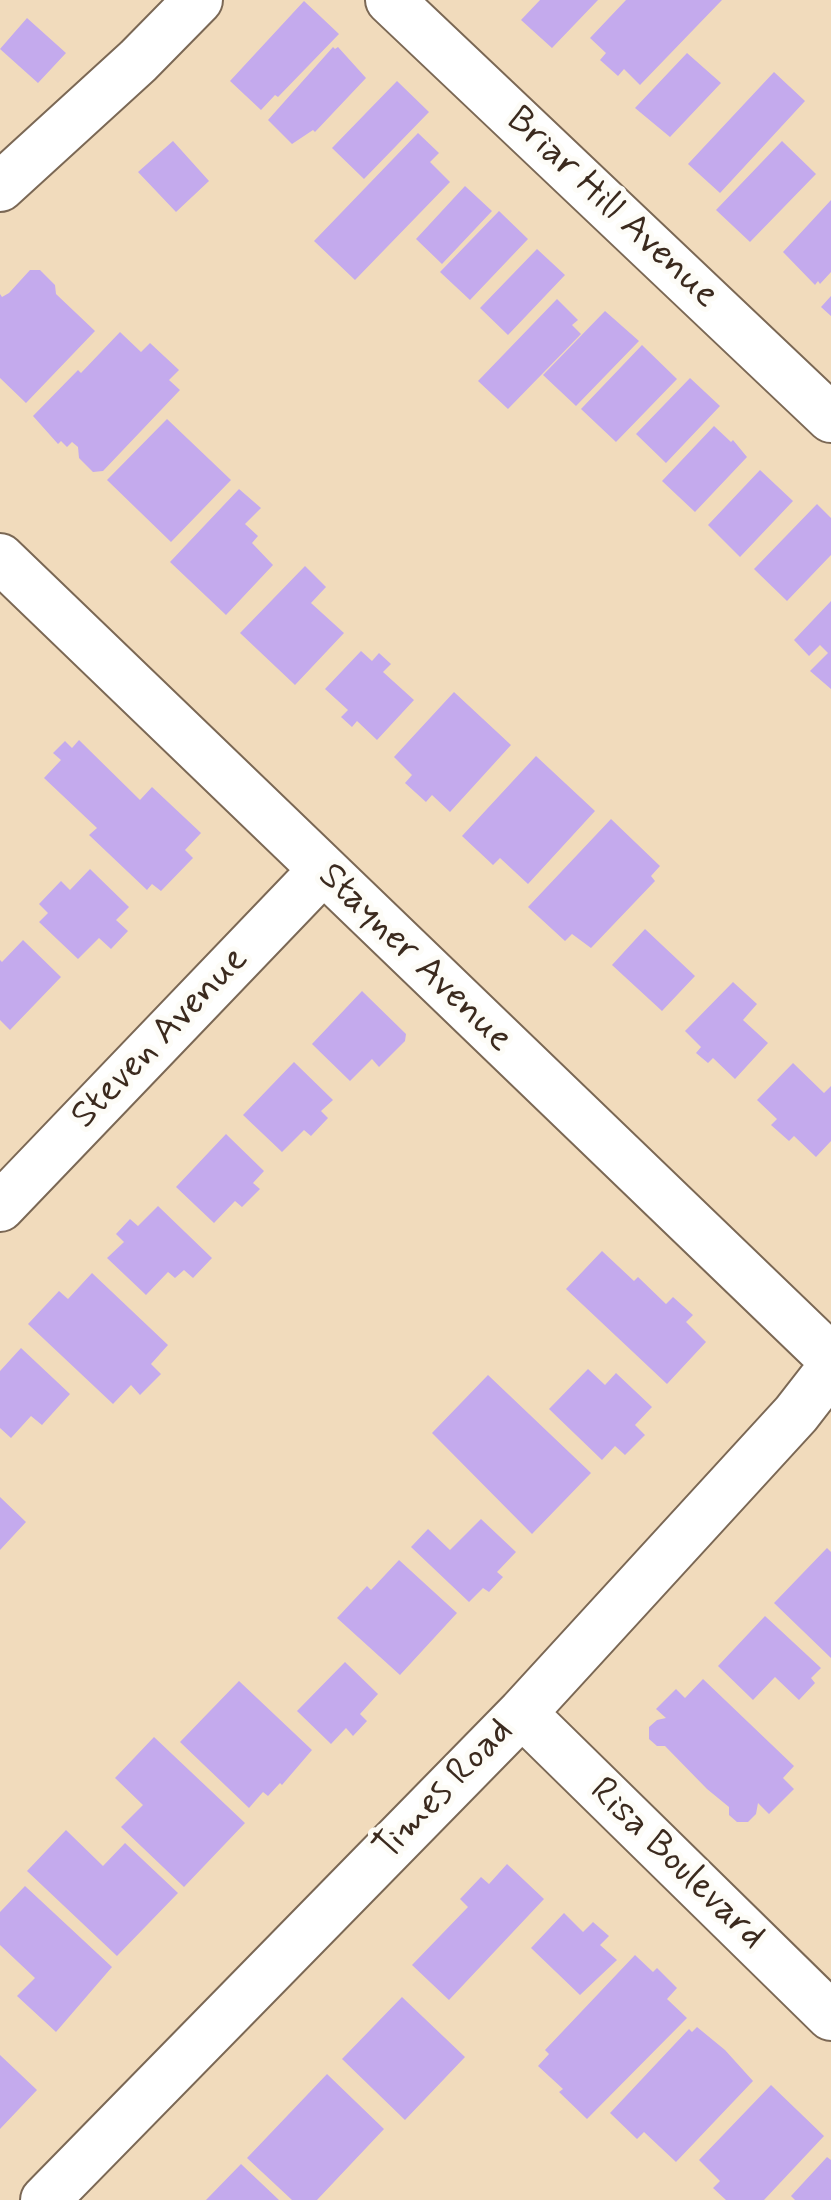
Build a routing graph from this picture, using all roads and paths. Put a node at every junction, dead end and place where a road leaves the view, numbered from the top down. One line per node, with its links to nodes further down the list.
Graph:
1 (198, 0): 3 (street)
2 (390, 0): 4 (street, Briar Hill Avenue)
3 (0, 187)
4 (831, 418)
5 (0, 558): 6 (street, Stayner Avenue)
6 (322, 870): 7 (street, Steven Avenue); 8 (street, Stayner Avenue)
7 (0, 1207)
8 (831, 1358)
9 (831, 1369): 10 (street, Times Road)
10 (522, 1713): 11 (street, Risa Boulevard); 12 (street, Times Road)
11 (831, 2016)
12 (45, 2200)

